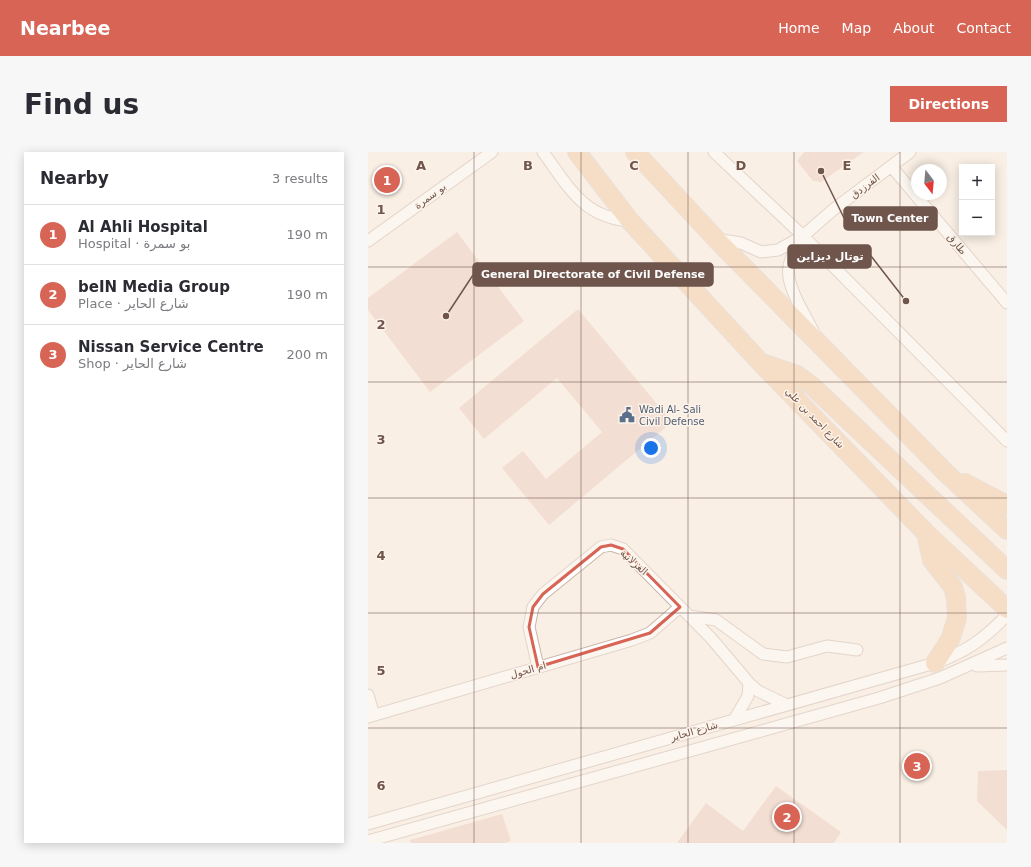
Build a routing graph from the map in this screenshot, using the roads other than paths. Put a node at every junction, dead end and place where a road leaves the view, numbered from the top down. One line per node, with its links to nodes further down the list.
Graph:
1 (492, 152): 11 (street, بو سمرة)
2 (543, 152): 8 (street)
3 (577, 152): 8 (main road, شارع احمد بن علي)
4 (635, 152): 10 (main road)
5 (714, 152): 9 (street)
6 (910, 152): 7 (street, الفرزدق)
7 (891, 166): 9 (street, الفرزدق); 12 (street, طارق)
8 (630, 221): 14 (main road, شارع احمد بن علي)
9 (803, 236): 10 (street, الفرزدق); 13 (street, الفرزدق); 15 (street)
10 (716, 239): 13 (main road)
11 (368, 241)
12 (1007, 303)
13 (819, 342): 16 (main road)
14 (760, 362): 19 (main road, شارع احمد بن علي); 20 (main road)
15 (1007, 441)
16 (946, 473): 17 (main road); 18 (main road)
17 (1007, 505)
18 (1007, 530)
19 (926, 533): 22 (main road, شارع احمد بن علي); 27 (main road)
20 (1007, 570)
21 (680, 607): 24 (street, الغزلانية); 30 (street, ام الحول); 30 (street, الغزلانية)
22 (1007, 608)
23 (1007, 615): 27 (street, شارع الحاير)
24 (689, 616): 26 (street); 31 (street, الغزلانية)
25 (1007, 648): 29 (street, شارع الحاير)
26 (857, 650)
27 (935, 663): 33 (street, شارع الحاير)
28 (1007, 665): 29 (street)
29 (970, 666): 37 (street, شارع الحاير)
30 (538, 667): 34 (street, ام الحول)
31 (750, 684): 33 (street, الغزلانية); 35 (street)
32 (368, 695): 34 (street)
33 (787, 705): 35 (street, شارع الحاير)
34 (371, 716)
35 (734, 720): 36 (street, شارع الحاير)
36 (368, 824)
37 (368, 841)

